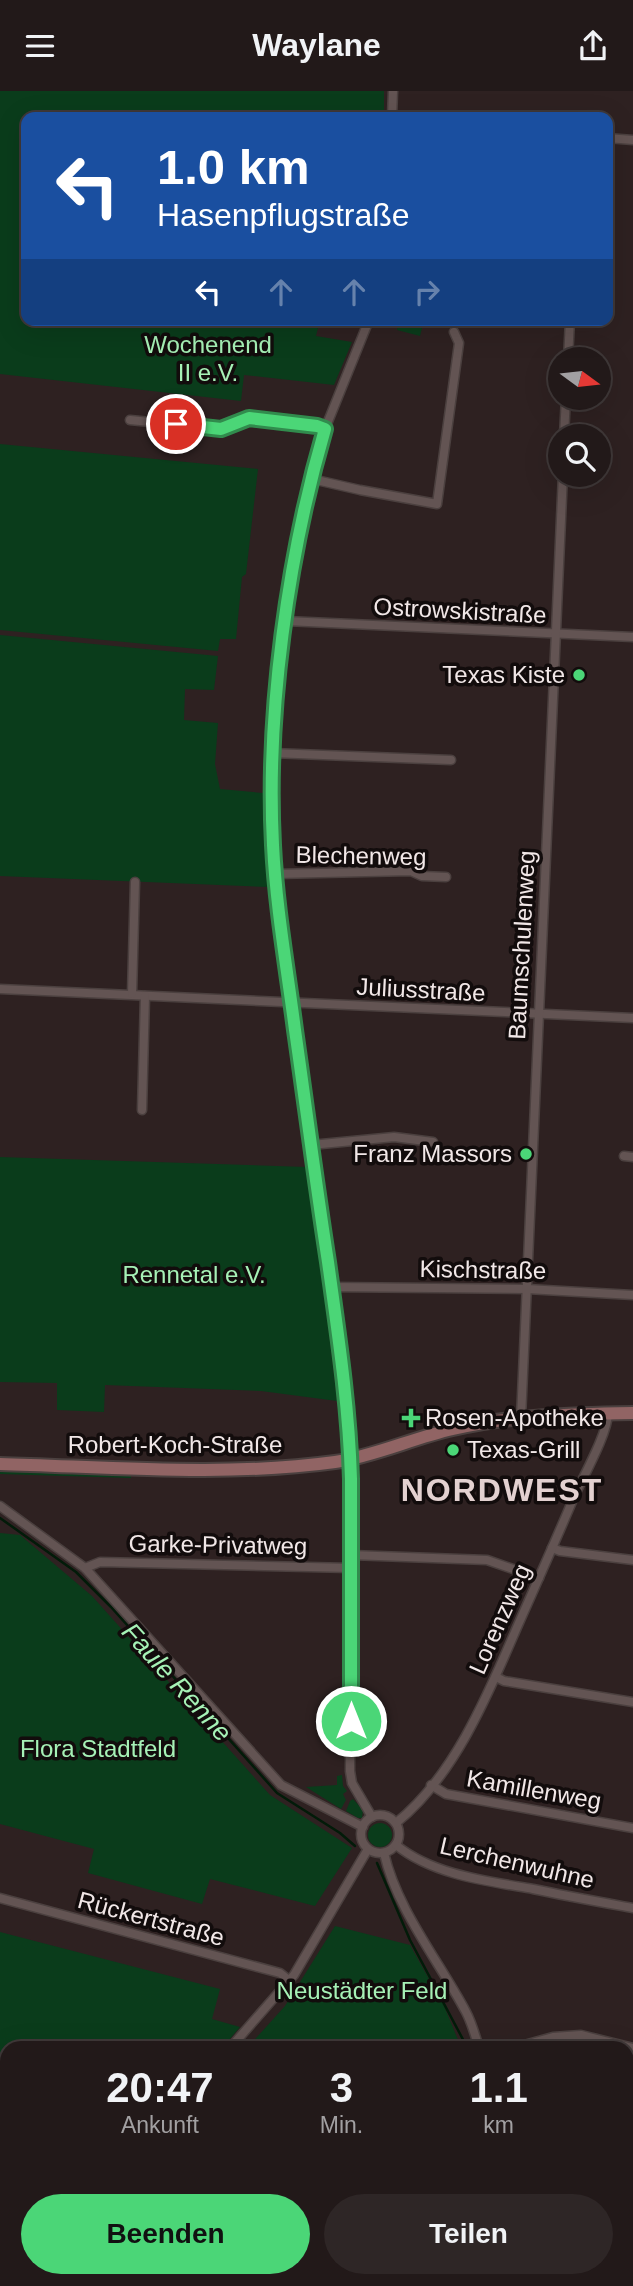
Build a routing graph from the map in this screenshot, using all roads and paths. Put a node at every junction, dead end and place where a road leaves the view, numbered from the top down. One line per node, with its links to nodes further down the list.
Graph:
1 (393, 91): 2 (street)
2 (392, 112)
3 (613, 138): 4 (street)
4 (633, 140)
5 (367, 326): 10 (street)
6 (570, 326): 8 (street)
7 (454, 332): 11 (street)
8 (569, 347)
9 (130, 420): 10 (street)
10 (325, 429): 11 (street)
11 (312, 479): 13 (street)
12 (561, 487): 14 (street, Baumschulenweg)
13 (286, 621): 14 (street, Ostrowskistraße); 16 (street)
14 (555, 634): 15 (street, Ostrowskistraße); 25 (street, Baumschulenweg)
15 (633, 637)
16 (272, 753): 17 (street); 18 (street)
17 (451, 760)
18 (275, 874): 19 (street, Blechenweg); 24 (street)
19 (446, 877)
20 (135, 882): 22 (street)
21 (0, 989): 22 (street, Juliusstraße)
22 (132, 994): 23 (street, Juliusstraße)
23 (145, 996): 24 (street, Juliusstraße); 27 (street)
24 (291, 1003): 25 (street, Juliusstraße); 29 (street)
25 (538, 1014): 26 (street, Juliusstraße); 31 (street, Baumschulenweg)
26 (633, 1018)
27 (142, 1110)
28 (433, 1142): 29 (street)
29 (312, 1145): 30 (street)
30 (331, 1287): 31 (street, Kischstraße); 36 (street)
31 (527, 1289): 32 (street, Kischstraße); 35 (street, Baumschulenweg)
32 (633, 1295)
33 (608, 1413): 34 (street, Robert-Koch-Straße); 35 (street, Robert-Koch-Straße); 39 (street, Lorenzweg)
34 (633, 1413)
35 (521, 1418): 36 (street, Robert-Koch-Straße)
36 (351, 1459): 37 (street, Robert-Koch-Straße); 40 (street)
37 (0, 1464)
38 (0, 1506): 43 (street)
39 (552, 1548): 41 (street); 44 (street, Lorenzweg)
40 (351, 1555): 42 (street); 44 (street)
41 (633, 1560)
42 (351, 1568): 43 (street, Garke-Privatweg); 48 (street)
43 (85, 1569): 50 (street)
44 (539, 1578): 45 (street, Lorenzweg)
45 (496, 1677): 46 (street); 47 (street, Lorenzweg)
46 (633, 1702)
47 (431, 1786): 49 (street, Lorenzweg); 51 (street, Kamillenweg)
48 (372, 1817): 49 (street); 50 (street)
49 (396, 1823): 52 (street)
50 (363, 1827): 53 (street)
51 (633, 1828)
52 (396, 1846): 54 (street); 56 (street, Lerchenwuhne)
53 (368, 1849): 54 (street); 57 (street)
54 (384, 1853): 59 (street)
55 (0, 1898): 57 (street, Rückertstraße)
56 (633, 1908)
57 (290, 1981): 58 (street)
58 (237, 2041)
59 (477, 2041)
60 (539, 2041): 61 (street)
61 (604, 2041)

